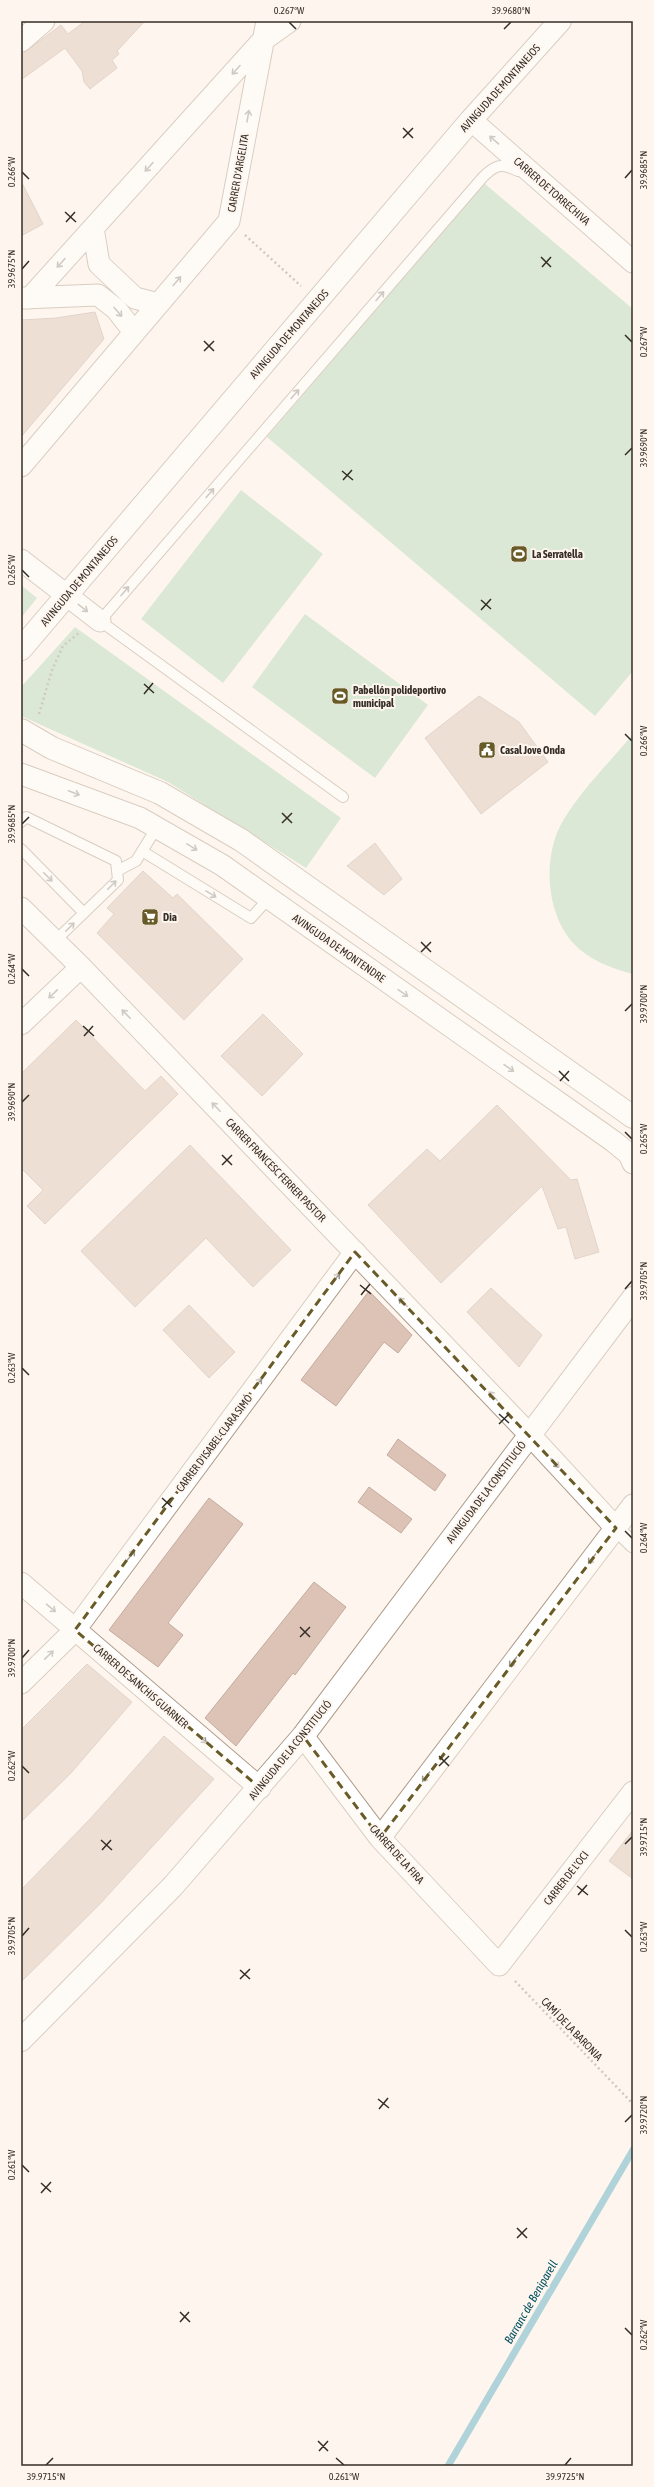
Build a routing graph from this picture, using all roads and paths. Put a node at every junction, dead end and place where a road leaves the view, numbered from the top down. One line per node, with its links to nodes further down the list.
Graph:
1 (44, 21): 5 (street)
2 (266, 21): 6 (street, CARRER D'ARGELITA)
3 (290, 21): 6 (street)
4 (560, 21): 7 (main road, AVINGUDA DE MONTANEJOS)
5 (21, 41)
6 (262, 42): 9 (street, CARRER D'ARGELITA, one-way to 6); 10 (street, one-way to 10)
7 (471, 120): 8 (street, CARRER DE TORRECHIVA, one-way to 7); 14 (main road, AVINGUDA DE MONTANEJOS)
8 (545, 184): 11 (street, CARRER DE TORRECHIVA); 20 (lane, one-way to 8)
9 (229, 221): 14 (path); 15 (street, CARRER D'ARGELITA, one-way to 9)
10 (87, 235): 12 (street); 13 (street, one-way to 13); 15 (street)
11 (633, 262)
12 (98, 295): 13 (street); 16 (street, one-way to 16)
13 (25, 298)
14 (317, 301): 19 (main road, AVINGUDA DE MONTANEJOS)
15 (158, 304): 16 (street, CARRER D'ARGELITA)
16 (134, 332): 17 (street, CARRER D'ARGELITA)
17 (21, 466)
18 (21, 560): 19 (street)
19 (66, 595): 20 (street, one-way to 20); 21 (main road, AVINGUDA DE MONTANEJOS)
20 (100, 621): 26 (lane)
21 (21, 649)
22 (21, 730): 24 (main road)
23 (21, 746): 24 (main road)
24 (52, 748): 38 (main road)
25 (21, 774): 28 (street, AVINGUDA DE MONTENDRE, one-way to 28)
26 (343, 797)
27 (21, 822): 31 (lane)
28 (157, 827): 30 (lane); 32 (street, AVINGUDA DE MONTENDRE, one-way to 32)
29 (21, 849): 34 (lane, one-way to 34)
30 (142, 851): 31 (lane); 32 (lane, one-way to 32)
31 (117, 871): 34 (lane, one-way to 31)
32 (269, 898): 39 (street, AVINGUDA DE MONTENDRE, one-way to 39)
33 (21, 908): 35 (street, CARRER FRANCESC FERRER PASTOR)
34 (84, 913): 35 (lane, one-way to 34)
35 (55, 942): 36 (street, CARRER FRANCESC FERRER PASTOR)
36 (80, 967): 37 (street, one-way to 37); 40 (street, CARRER FRANCESC FERRER PASTOR, one-way to 36)
37 (21, 1024)
38 (633, 1118)
39 (633, 1163)
40 (355, 1252): 42 (street, CARRER FRANCESC FERRER PASTOR, one-way to 40); 47 (street, CARRER D'ISABEL-CLARA SIMÓ, one-way to 40)
41 (633, 1298): 42 (main road, AVINGUDA DE LA CONSTITUCIÓ)
42 (529, 1434): 44 (street, AVINGUDA DE LA CONSTITUCIÓ, one-way to 44); 49 (main road, AVINGUDA DE LA CONSTITUCIÓ)
43 (633, 1505): 44 (street)
44 (616, 1528): 45 (street); 52 (street, one-way to 52)
45 (633, 1545)
46 (21, 1583): 47 (street, CARRER DE SANCHIS GUARNER, one-way to 47)
47 (75, 1630): 48 (street, CARRER D'ISABEL-CLARA SIMÓ, one-way to 47); 50 (street, CARRER DE SANCHIS GUARNER, one-way to 50)
48 (21, 1683)
49 (303, 1736): 50 (main road, AVINGUDA DE LA CONSTITUCIÓ); 52 (street, CARRER DE LA FIRA)
50 (260, 1788): 54 (main road, AVINGUDA DE LA CONSTITUCIÓ)
51 (633, 1792): 53 (street, CARRER DE L'OCI)
52 (380, 1838): 53 (street, CARRER DE LA FIRA)
53 (499, 1965): 55 (path, CAMÍ DE LA BARONIA)
54 (21, 2040)
55 (633, 2104)

